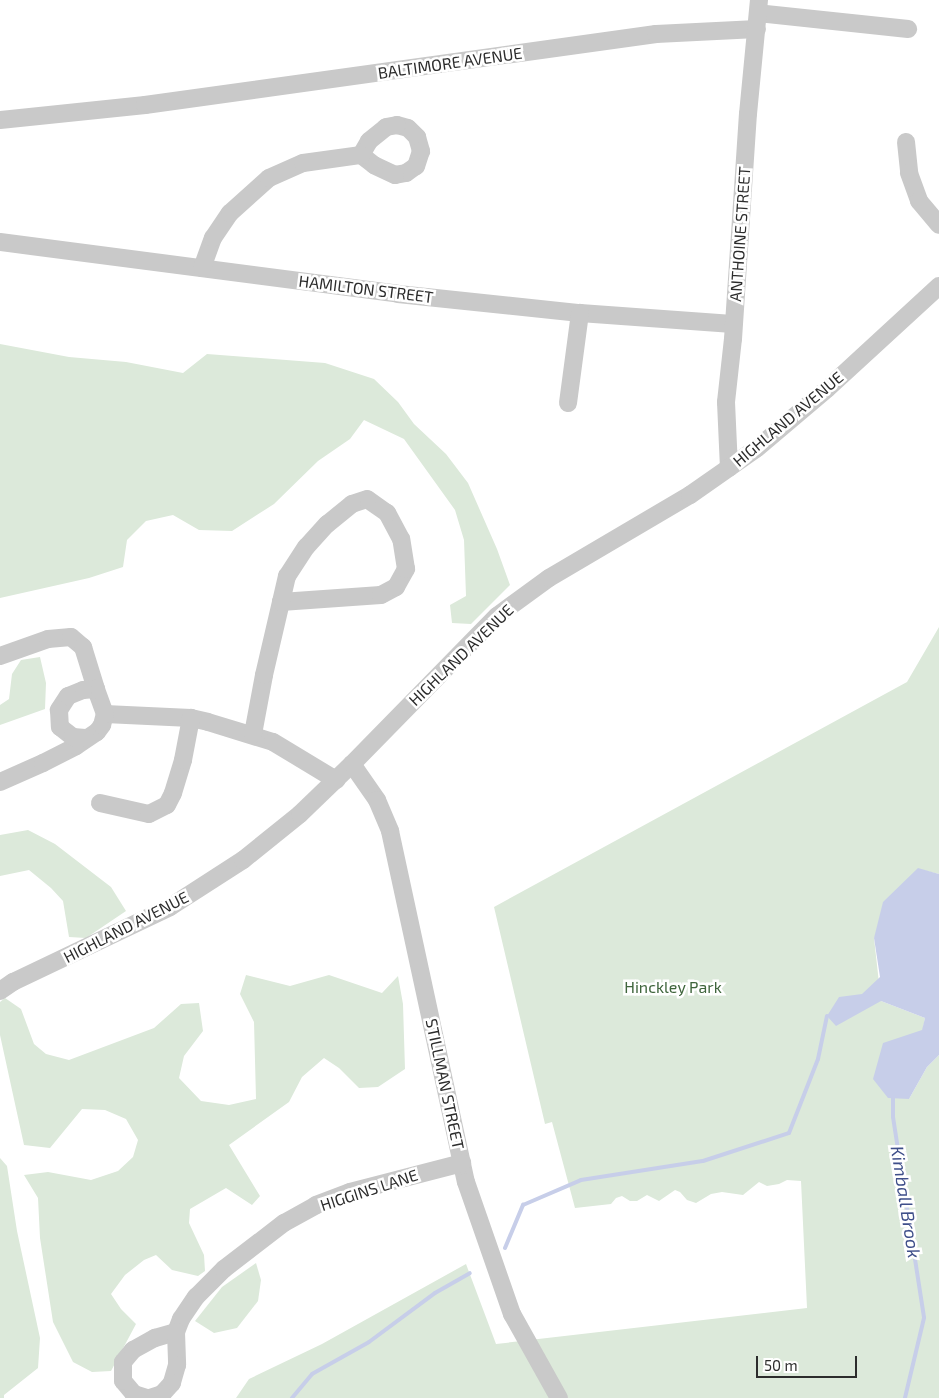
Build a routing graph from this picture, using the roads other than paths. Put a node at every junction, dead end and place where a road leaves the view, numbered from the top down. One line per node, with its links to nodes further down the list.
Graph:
1 (758, 14): 2 (street, BALTIMORE AVENUE); 3 (street, BALTIMORE AVENUE); 11 (street, ANTHOINE STREET)
2 (908, 28)
3 (0, 120)
4 (906, 142): 6 (street)
5 (361, 155): 8 (street)
6 (939, 225)
7 (0, 242): 8 (street, HAMILTON STREET)
8 (202, 268): 10 (street, HAMILTON STREET)
9 (939, 286): 13 (street, HIGHLAND AVENUE)
10 (580, 313): 11 (street, HAMILTON STREET); 12 (street)
11 (733, 324): 13 (street, ANTHOINE STREET)
12 (568, 403)
13 (729, 468): 21 (street, HIGHLAND AVENUE)
14 (281, 602): 14 (street); 19 (street)
15 (0, 656): 16 (street)
16 (96, 689): 17 (street); 20 (street)
17 (106, 714): 18 (street); 20 (street)
18 (191, 718): 19 (street); 24 (street)
19 (253, 734): 22 (street)
20 (86, 738): 23 (street)
21 (352, 764): 22 (street, HIGHLAND AVENUE); 26 (street, STILLMAN STREET)
22 (336, 780): 25 (street, HIGHLAND AVENUE)
23 (0, 782)
24 (100, 803)
25 (0, 991)
26 (462, 1162): 27 (street, HIGGINS LANE); 29 (street, STILLMAN STREET)
27 (176, 1332): 28 (street, HIGGINS LANE); 28 (street, HIGGINS LANE)
28 (148, 1398)
29 (559, 1398)

